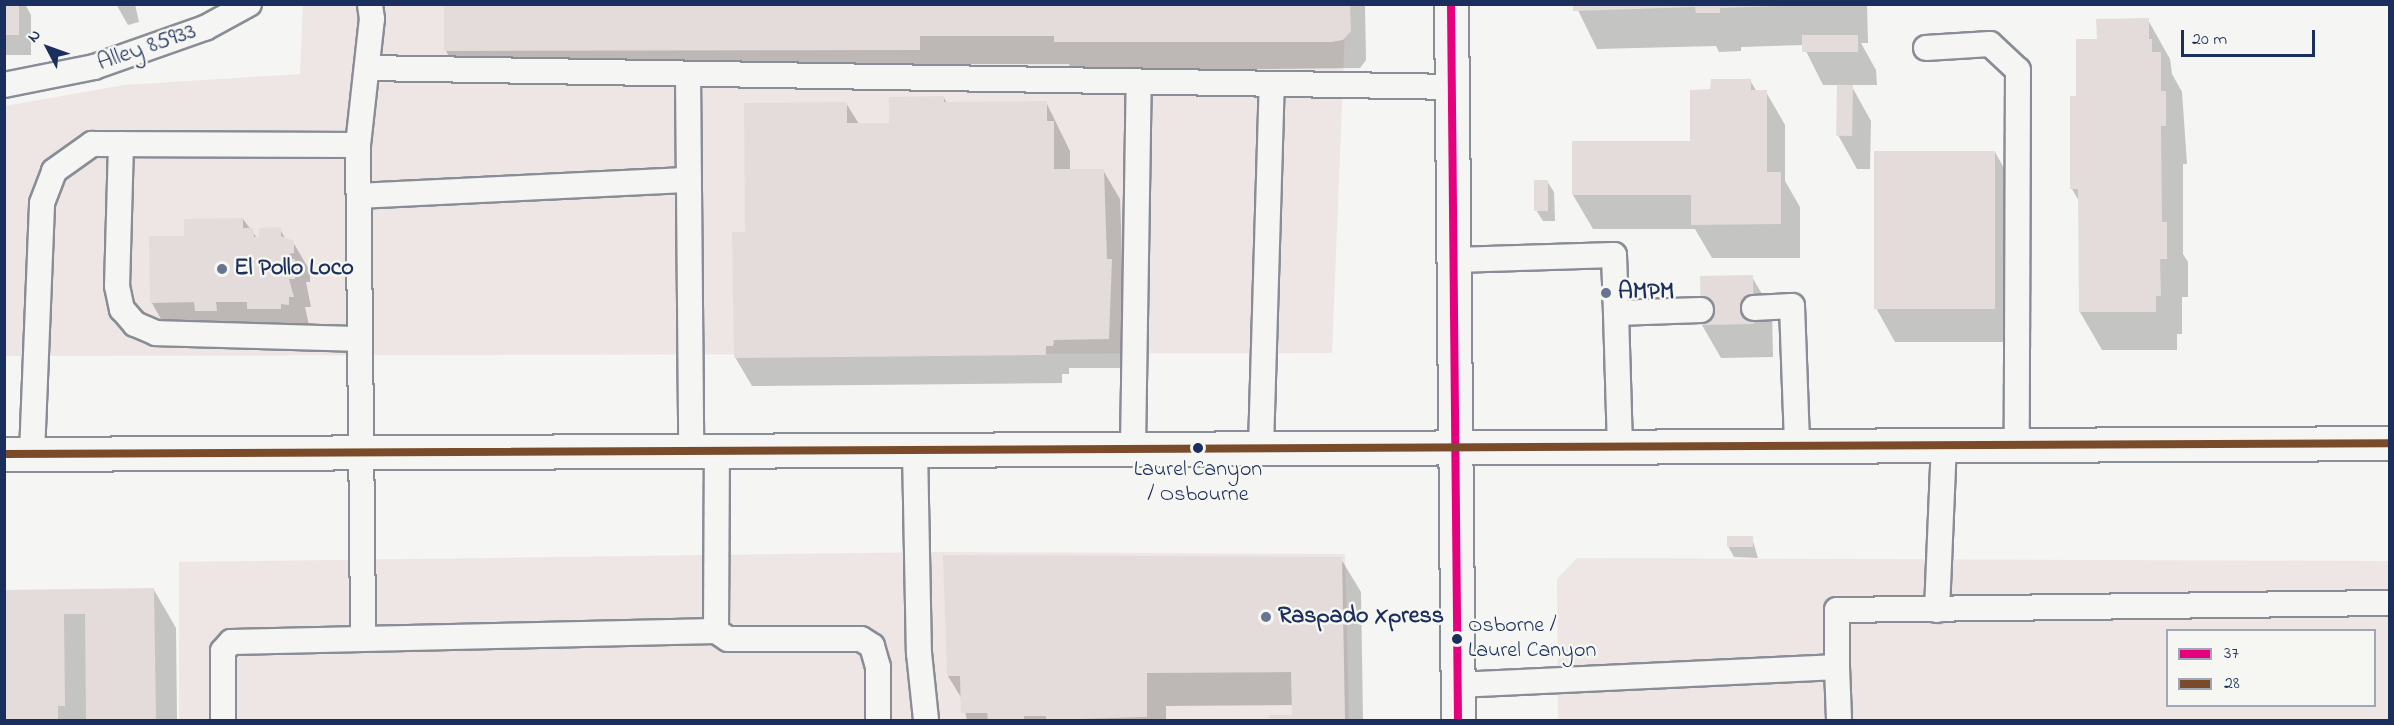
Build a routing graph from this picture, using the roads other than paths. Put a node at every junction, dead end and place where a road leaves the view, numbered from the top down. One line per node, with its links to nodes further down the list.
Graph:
1 (249, 4): 9 (lane, Alley 85933)
2 (370, 4): 5 (lane)
3 (1451, 4): 10 (main road)
4 (1926, 48): 21 (lane)
5 (367, 68): 6 (lane); 12 (lane)
6 (688, 74): 7 (lane); 13 (lane)
7 (1139, 82): 8 (lane); 26 (lane)
8 (1272, 84): 10 (lane); 27 (lane)
9 (4, 85)
10 (1452, 87): 15 (main road)
11 (121, 144): 12 (lane); 19 (lane); 31 (lane)
12 (358, 145): 14 (lane)
13 (689, 180): 14 (lane); 29 (lane)
14 (359, 196): 19 (lane)
15 (1455, 260): 18 (lane); 25 (main road)
16 (1754, 308): 23 (lane)
17 (1701, 310): 18 (lane)
18 (1616, 313): 22 (lane)
19 (359, 339): 30 (lane)
20 (2390, 443): 21 (main road)
21 (2017, 444): 24 (main road)
22 (1620, 445): 23 (main road); 25 (main road)
23 (1797, 445): 24 (main road)
24 (1944, 445): 33 (lane)
25 (1456, 446): 27 (main road); 37 (main road)
26 (1133, 447): 27 (main road); 28 (main road)
27 (1261, 447)
28 (915, 449): 29 (main road); 40 (lane)
29 (704, 450): 30 (main road); 34 (lane)
30 (360, 451): 31 (main road); 35 (lane)
31 (18, 454)
32 (2390, 603): 33 (lane)
33 (1937, 610): 36 (lane)
34 (717, 631): 35 (lane); 39 (lane)
35 (363, 639): 38 (lane)
36 (1838, 667): 37 (lane); 42 (lane)
37 (1458, 685): 41 (main road)
38 (223, 720)
39 (878, 720)
40 (926, 720)
41 (1458, 720)
42 (1839, 720)

